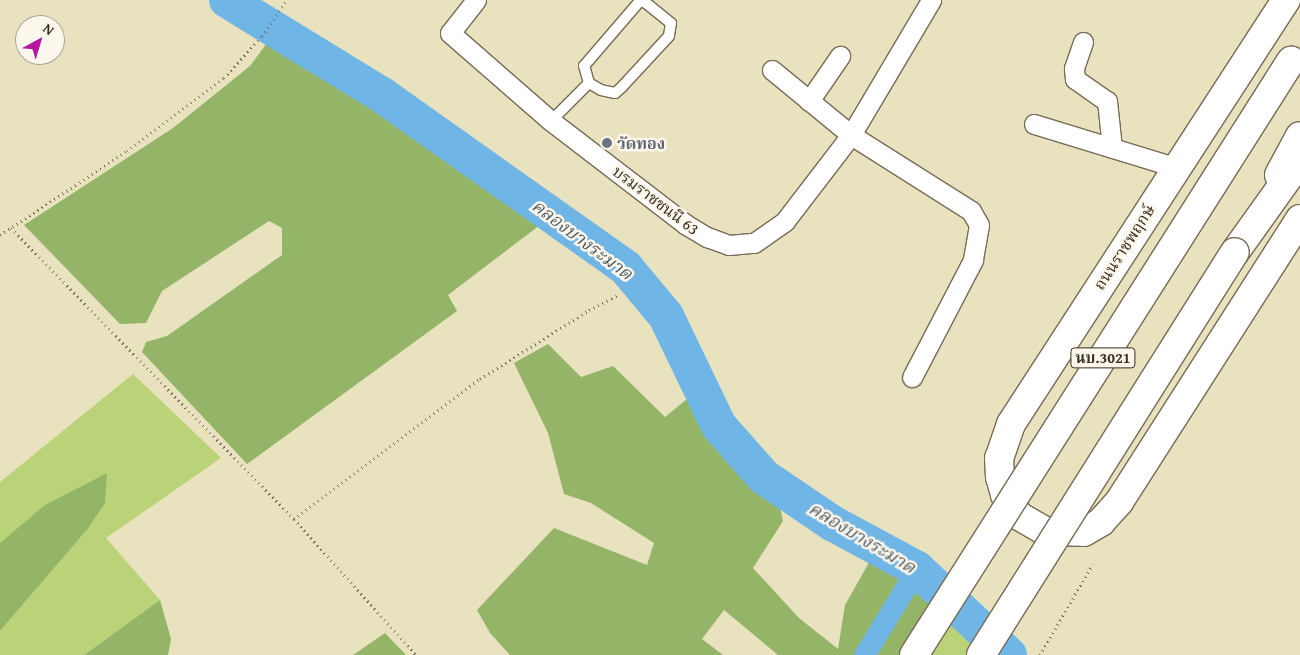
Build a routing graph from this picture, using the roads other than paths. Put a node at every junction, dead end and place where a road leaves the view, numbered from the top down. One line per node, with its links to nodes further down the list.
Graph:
1 (476, 0): 10 (street, บรมราชชนนี 63)
2 (932, 0): 12 (street, บรมราชชนนี 63)
3 (1286, 0): 16 (main road, ถนนราชพฤกษ์)
4 (1083, 42): 14 (street)
5 (1296, 54): 20 (main road, นบ.3021, bridge)
6 (840, 56): 9 (street)
7 (772, 70): 9 (street)
8 (589, 82): 8 (lane); 10 (lane)
9 (809, 101): 12 (street)
10 (551, 121): 12 (street, บรมราชชนนี 63)
11 (1034, 124): 14 (street)
12 (851, 135): 19 (street)
13 (1300, 136): 18 (main road)
14 (1112, 148): 16 (street)
15 (1300, 161): 18 (main road, นบ.3021)
16 (1175, 167): 17 (main road, ถนนราชพฤกษ์)
17 (1300, 219)
18 (1252, 226): 21 (main road, นบ.3021, bridge)
19 (912, 377)
20 (914, 655)
21 (981, 655)

